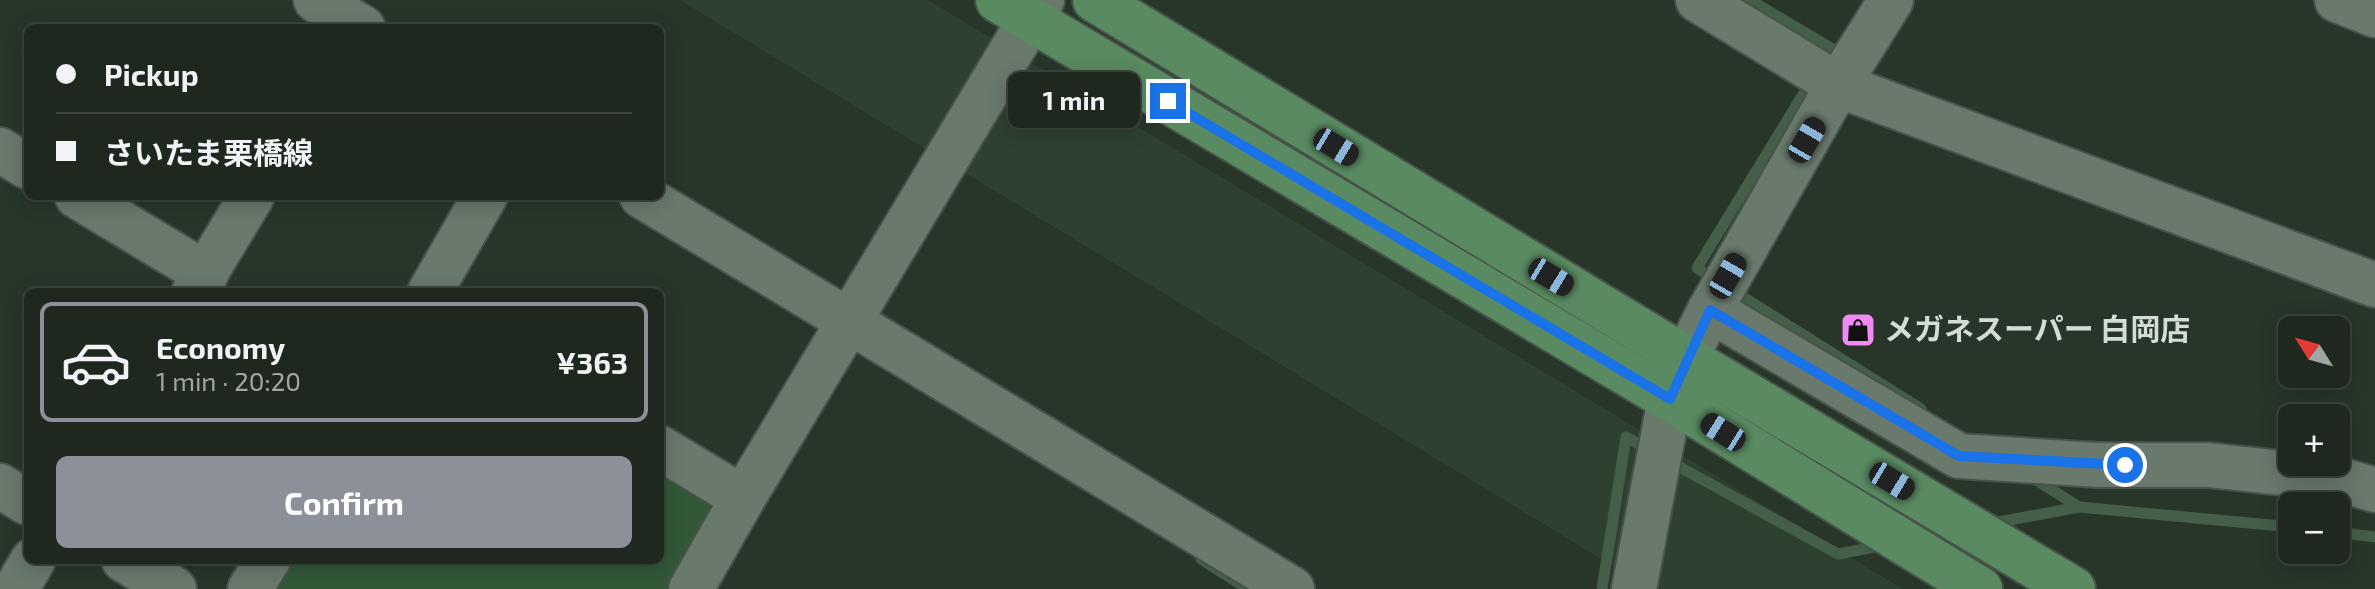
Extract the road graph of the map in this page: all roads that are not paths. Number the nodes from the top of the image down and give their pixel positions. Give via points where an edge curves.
1 (316, 0) edge
2 (1095, 0) edge
3 (1698, 0) edge
4 (1891, 0) edge
5 (2337, 0) edge
6 (1023, 7) edge
7 (2375, 15) edge
8 (360, 20) edge
9 (1838, 85) junction
10 (0, 150) edge
11 (24, 165) edge
12 (83, 200) edge
13 (250, 200) edge
14 (483, 200) edge
15 (649, 200) edge
16 (200, 283) edge
17 (2375, 285) edge
18 (432, 288) edge
19 (1710, 310) junction
20 (848, 321) junction
21 (1686, 358) junction
22 (1670, 399) junction
23 (664, 450) edge
24 (0, 486) edge
25 (2375, 490) edge
26 (743, 498) junction
27 (24, 501) edge
28 (31, 564) edge
29 (131, 564) edge
30 (266, 564) edge
31 (706, 583) edge
32 (16, 589) edge
33 (174, 589) edge
34 (250, 589) edge
35 (1292, 589) edge
36 (1634, 589) edge
37 (1980, 589) edge
38 (2073, 589) edge

1 - 8 street
2 - 21 main road
3 - 9 street
4 - 9 street
5 - 7 street
6 - 20 street
6 - 22 main road
9 - 17 street
9 - 19 street
10 - 11 street
12 - 16 street
13 - 16 street
14 - 18 street
15 - 20 street
19 - 21 street
19 - 25 street via 1959,456 2097,465 2208,465 2338,479
20 - 26 street
20 - 35 street
21 - 22 street
21 - 38 main road
22 - 36 street
22 - 37 main road
23 - 26 street
24 - 27 street
26 - 31 street
28 - 32 street
29 - 33 street
30 - 34 street

